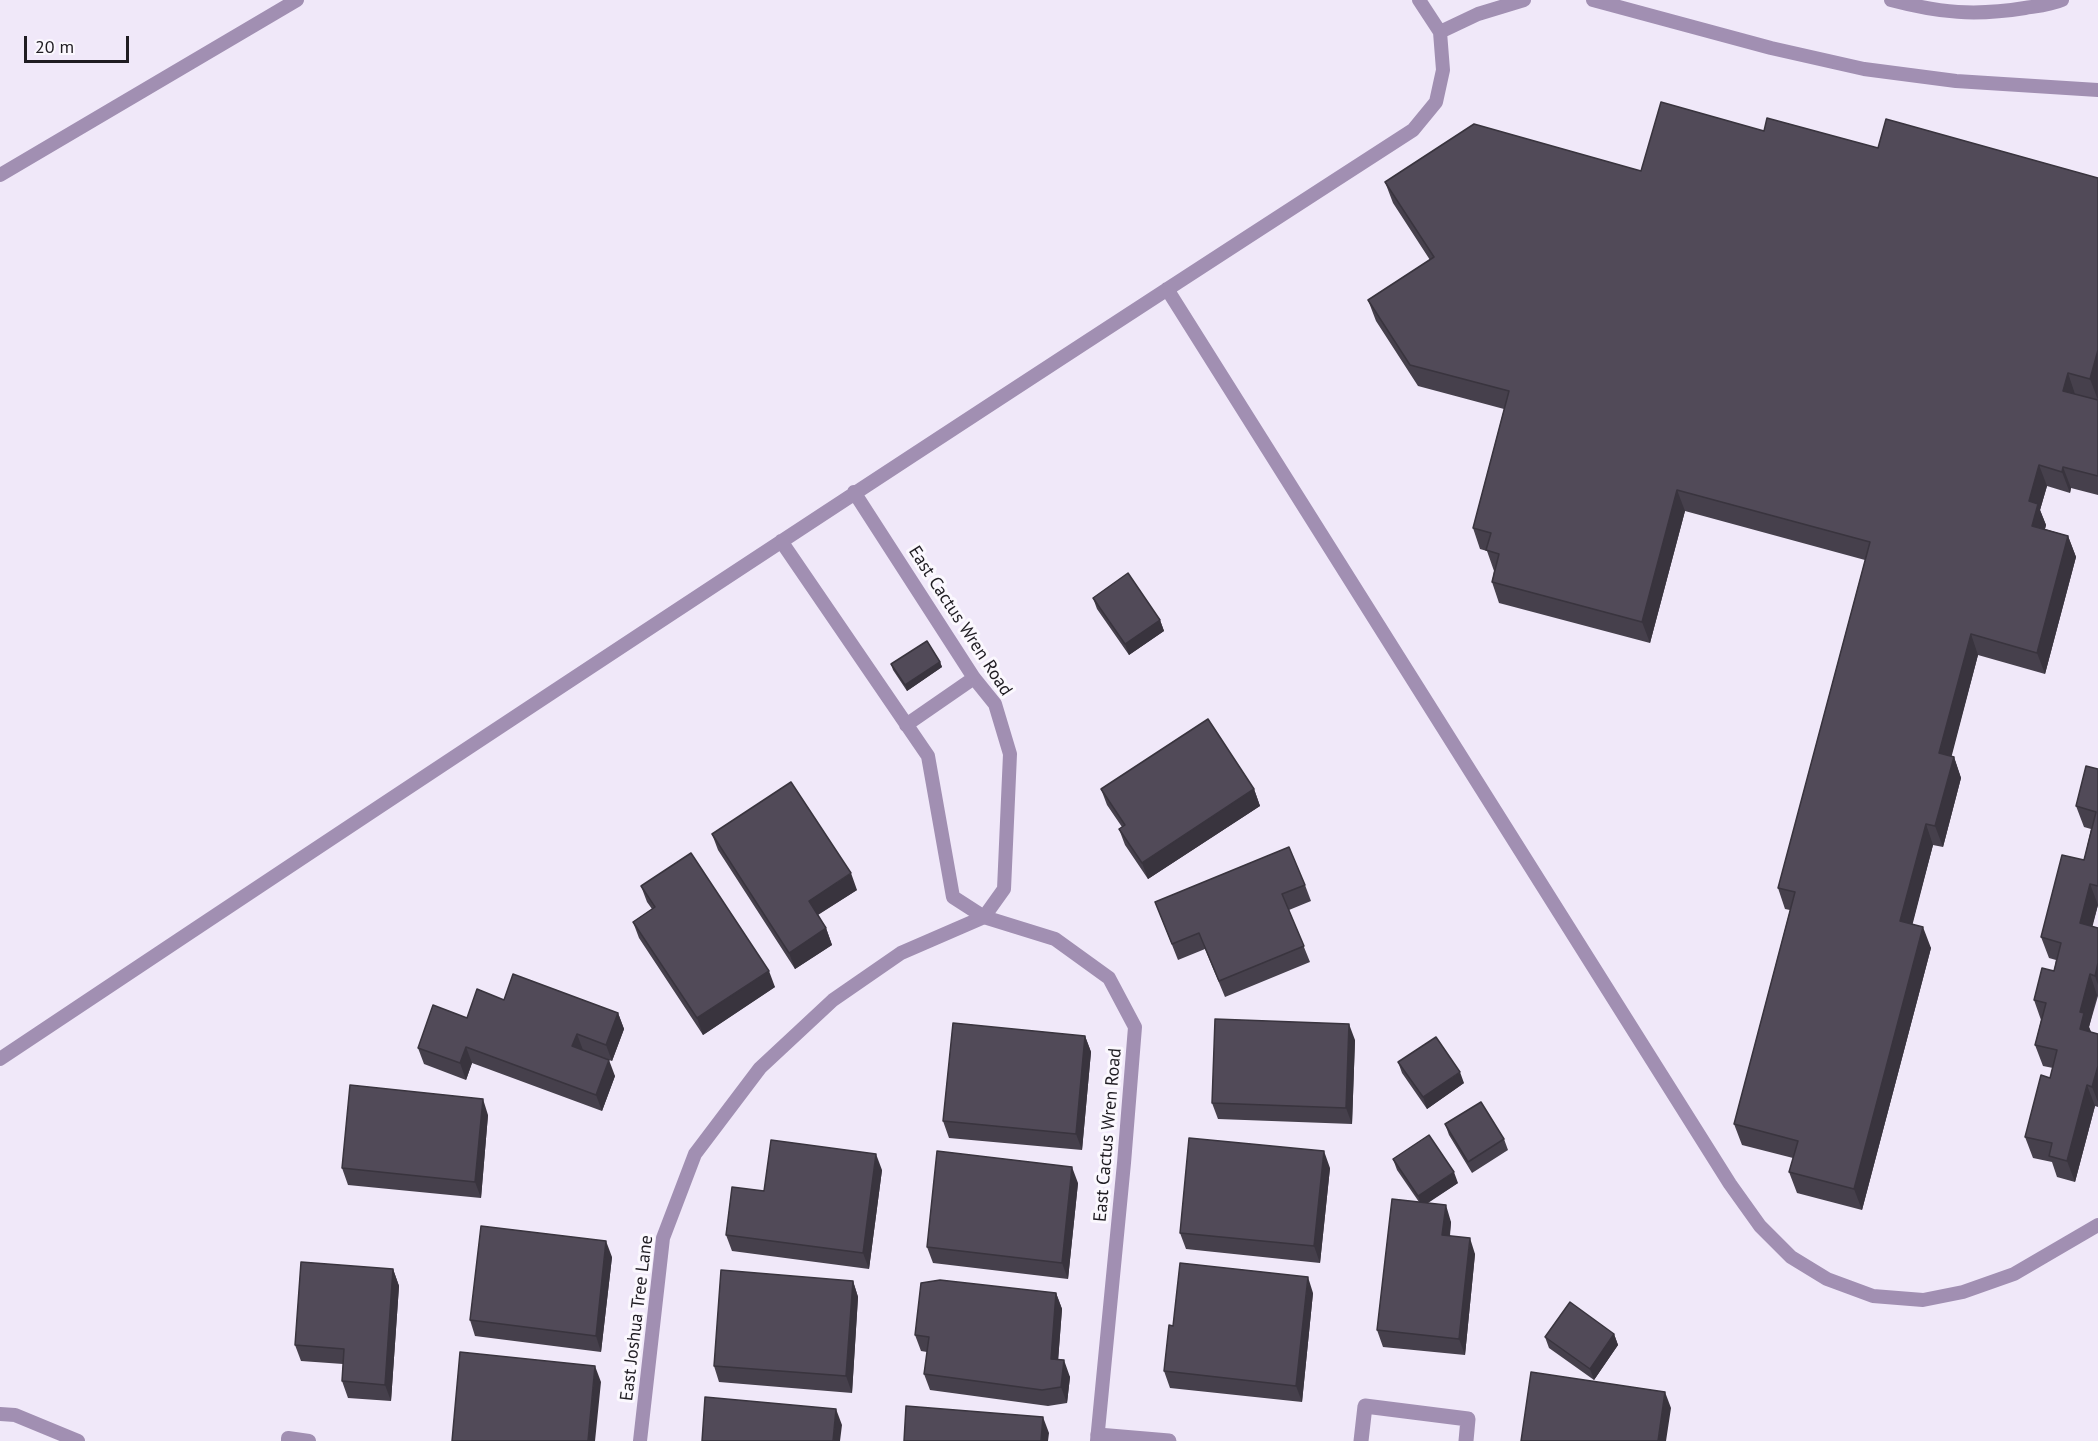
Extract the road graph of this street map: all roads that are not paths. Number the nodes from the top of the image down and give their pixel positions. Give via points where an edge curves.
1 (297, 0) edge
2 (1419, 0) edge
3 (1524, 0) edge
4 (1593, 0) edge
5 (1891, 0) edge
6 (2062, 0) edge
7 (1440, 32) junction
8 (2098, 90) edge
9 (0, 174) edge
10 (1167, 289) junction
11 (854, 492) junction
12 (781, 541) junction
13 (974, 678) junction
14 (906, 725) junction
15 (984, 917) junction
16 (0, 1059) edge
17 (2098, 1225) edge
18 (0, 1414) edge
19 (1097, 1438) edge
20 (78, 1441) edge
21 (288, 1441) edge
22 (309, 1441) edge
23 (640, 1441) edge
24 (1169, 1441) edge
25 (1361, 1441) edge
26 (1466, 1441) edge

1 - 9 lane
2 - 7 lane
3 - 7 lane via 1478,14
4 - 8 lane via 1864,69 1956,81
5 - 6 lane via 1971,14
7 - 10 lane via 1443,70 1436,102 1413,130
10 - 11 lane
10 - 17 lane via 1760,1226 1791,1257 1827,1279 1873,1296 1923,1300 1963,1292 2014,1274
11 - 12 lane
11 - 13 lane, East Cactus Wren Road
12 - 14 lane, East Cactus Wren Road
12 - 16 lane
13 - 14 lane
13 - 15 lane, East Cactus Wren Road via 995,704 1010,754 1004,889
14 - 15 lane, East Cactus Wren Road via 928,756 953,897
15 - 19 lane, East Cactus Wren Road via 1055,939 1109,978 1135,1027
15 - 23 lane, East Joshua Tree Lane via 900,953 833,1000 760,1068 695,1154 663,1238
18 - 20 lane via 15,1415
19 - 24 street
21 - 22 lane via 288,1437
25 - 26 street via 1365,1406 1468,1419

